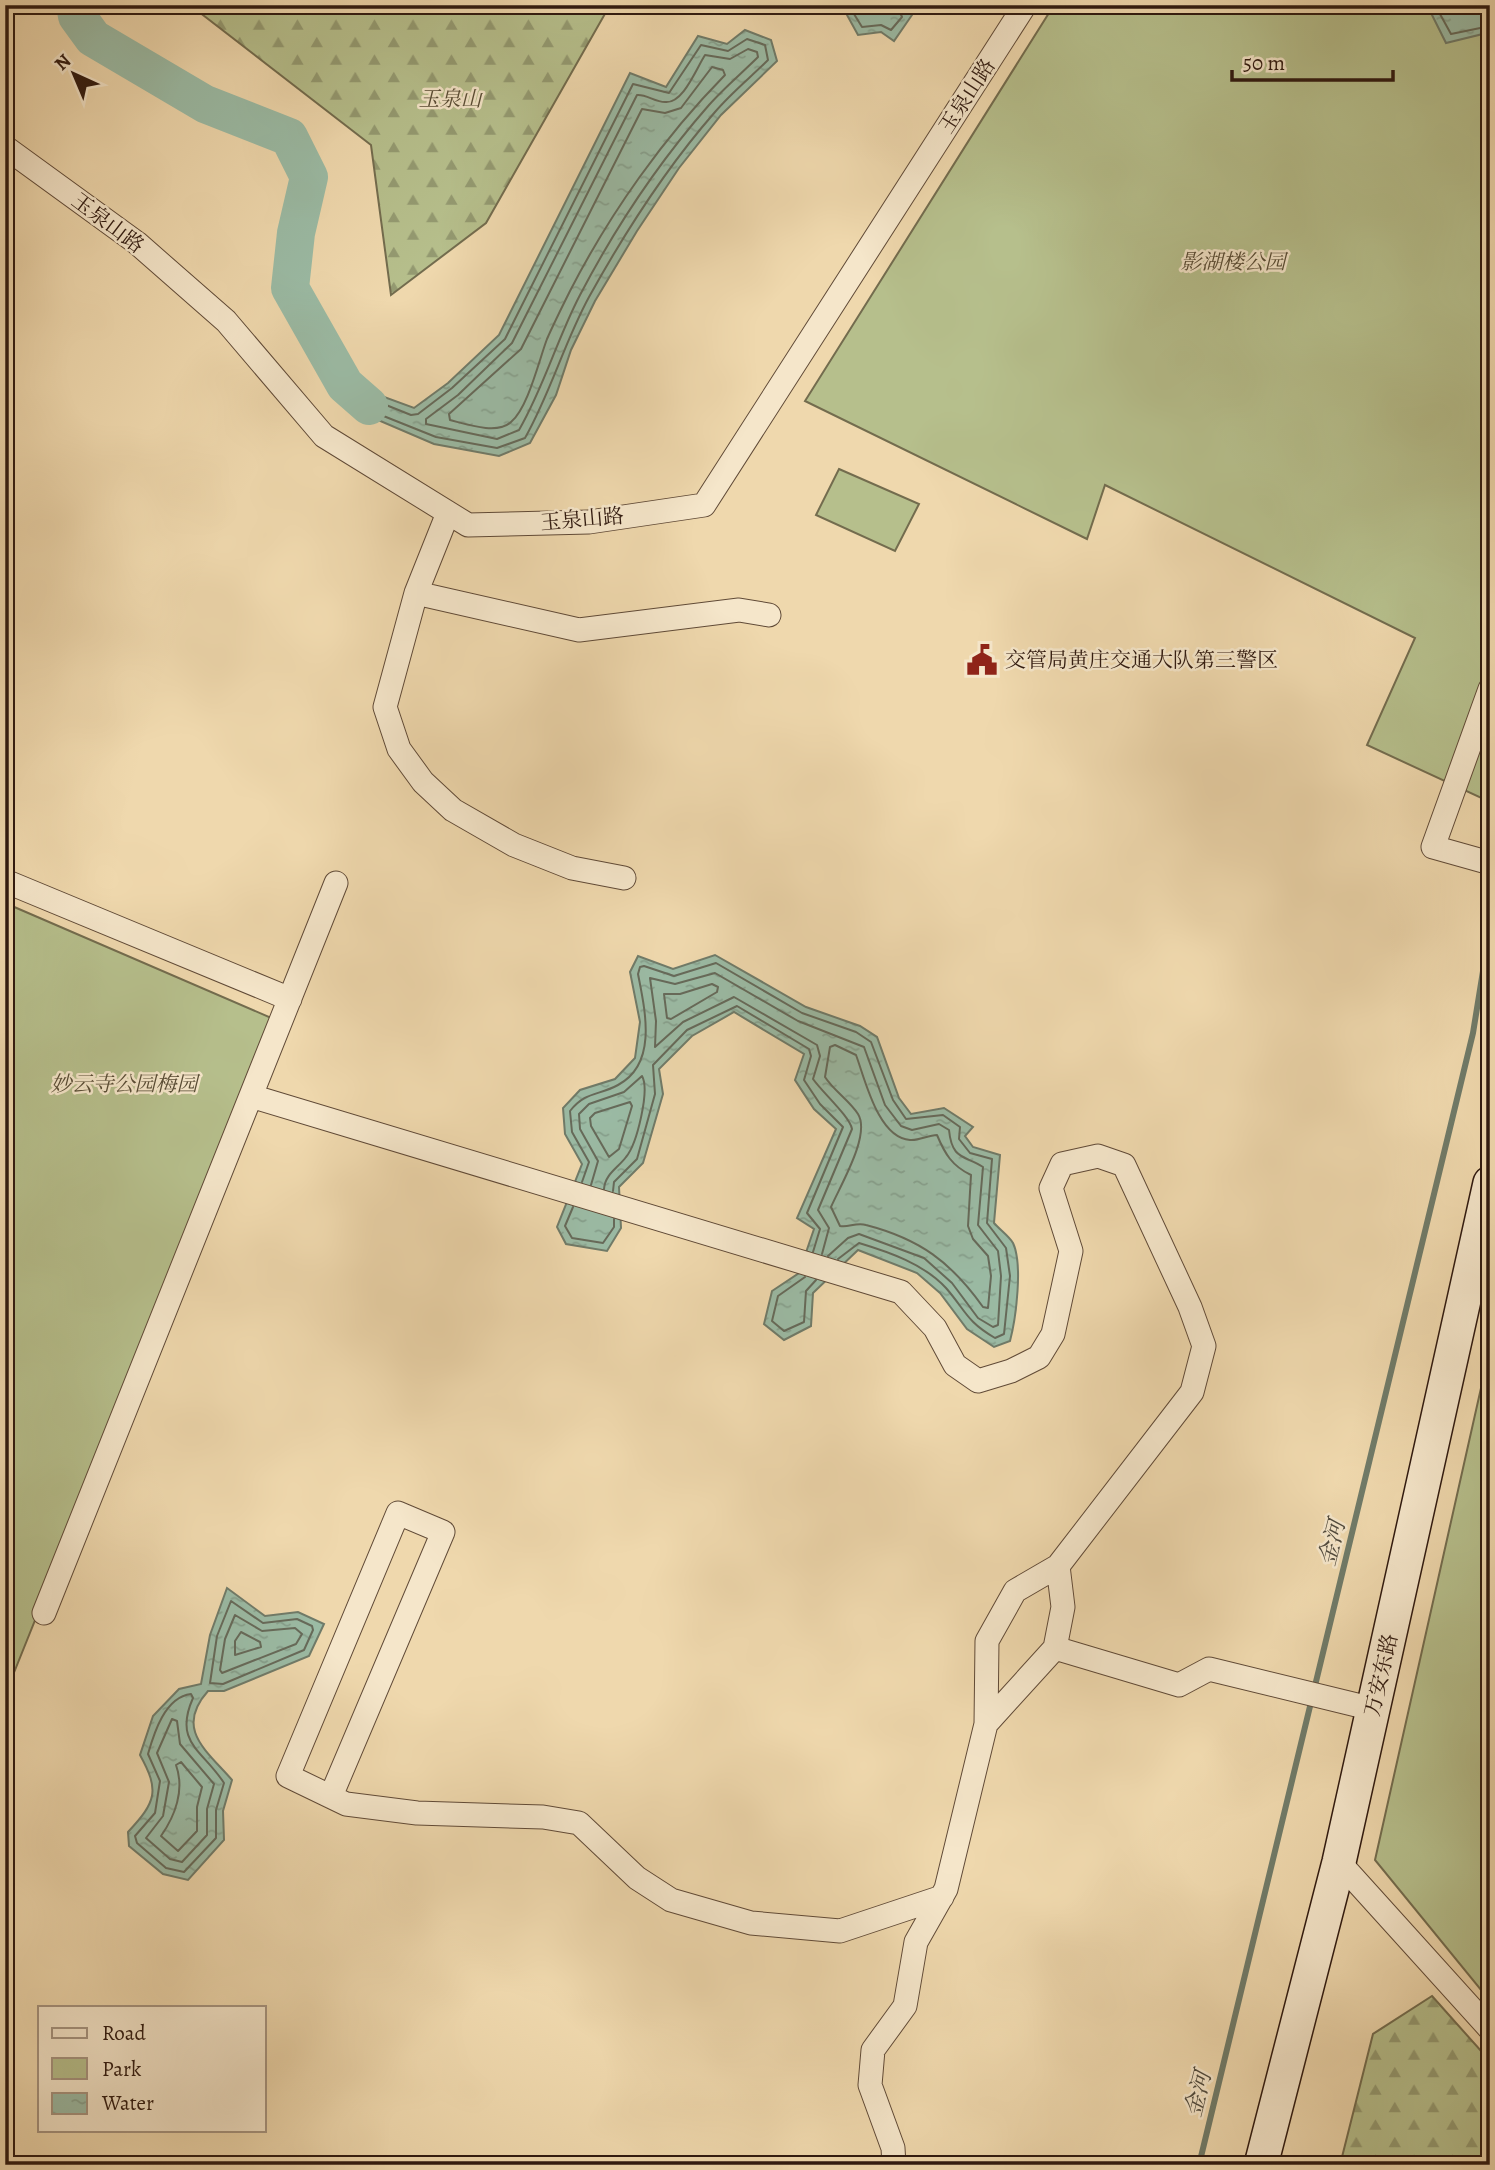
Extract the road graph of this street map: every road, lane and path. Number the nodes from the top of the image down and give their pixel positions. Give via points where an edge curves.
1 (1025, 5) edge
2 (5, 147) edge
3 (449, 513) junction
4 (416, 593) junction
5 (769, 615) dead end
6 (1490, 689) edge
7 (1481, 860) edge
8 (624, 878) dead end
9 (5, 881) edge
10 (336, 883) dead end
11 (290, 999) junction
12 (251, 1096) junction
13 (1490, 1183) edge
14 (1058, 1566) junction
15 (44, 1613) dead end
16 (1055, 1648) junction
17 (1373, 1709) junction
18 (986, 1724) junction
19 (331, 1796) junction
20 (1339, 1862) junction
21 (942, 1897) junction
22 (1490, 2029) edge
23 (894, 2165) edge
24 (1261, 2165) edge

1 - 3 street, 玉泉山路 via 704,505 575,522 468,525
2 - 3 street, 玉泉山路 via 137,243 226,321 324,436
3 - 4 street
4 - 5 street via 579,630 739,610
4 - 8 street via 385,707 399,749 453,810 514,845 572,868
6 - 7 street via 1433,847
9 - 11 street
10 - 11 street
11 - 12 street
12 - 14 street via 901,1292 935,1328 955,1365 978,1381 1039,1357 1053,1334 1070,1251 1051,1188 1062,1164 1098,1156 1124,1165 1204,1346 1192,1392
12 - 15 street
13 - 17 street, 万安东路
14 - 16 street via 1063,1607
14 - 18 street via 1015,1591 987,1641
16 - 17 street via 1179,1685 1209,1669
16 - 18 street
17 - 20 street, 万安东路
18 - 21 street
19 - 19 street via 288,1776 398,1513 443,1532
19 - 21 street via 346,1804 417,1813 543,1817 579,1823 637,1878 671,1900 751,1923 840,1931
20 - 22 street
20 - 24 street, 万安东路
21 - 23 street via 916,1942 905,2006 873,2050 870,2085 893,2148

